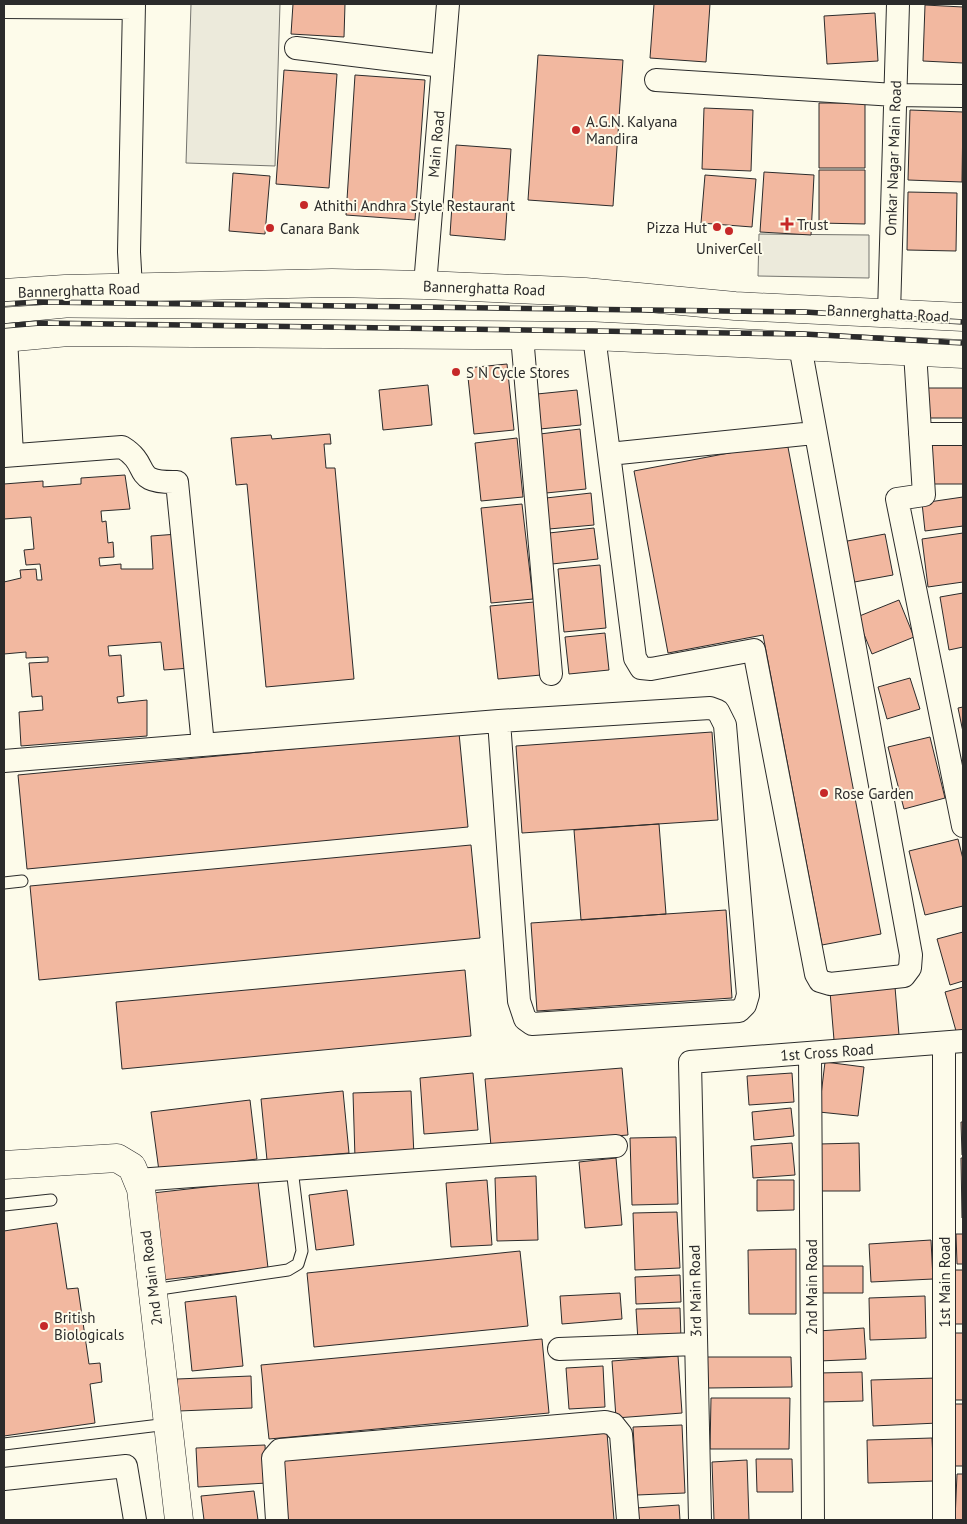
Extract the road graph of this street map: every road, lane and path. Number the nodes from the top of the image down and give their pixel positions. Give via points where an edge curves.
1 (448, 4) edge
2 (898, 4) edge
3 (4, 6) edge
4 (134, 6) edge
5 (296, 48) dead end
6 (443, 66) junction
7 (656, 80) dead end
8 (895, 95) junction
9 (963, 96) edge
10 (425, 285) junction
11 (131, 288) junction
12 (4, 292) edge
13 (889, 313) junction
14 (963, 317) edge
15 (522, 336) junction
16 (594, 336) junction
17 (5, 338) edge
18 (800, 346) junction
19 (915, 352) junction
20 (963, 354) edge
21 (814, 433) junction
22 (920, 434) junction
23 (963, 434) edge
24 (609, 454) junction
25 (8, 455) edge
26 (551, 674) dead end
27 (499, 721) junction
28 (204, 745) junction
29 (4, 761) edge
30 (963, 826) edge
31 (22, 881) dead end
32 (4, 883) edge
33 (954, 1042) edge
34 (810, 1053) junction
35 (690, 1062) joint
36 (616, 1146) dead end
37 (4, 1165) edge
38 (292, 1169) junction
39 (137, 1180) junction
40 (51, 1200) dead end
41 (4, 1205) edge
42 (152, 1290) junction
43 (696, 1344) junction
44 (559, 1349) dead end
45 (168, 1424) junction
46 (4, 1444) edge
47 (4, 1479) edge
48 (136, 1520) edge
49 (179, 1520) edge
50 (277, 1520) edge
51 (628, 1520) edge
52 (700, 1520) edge
53 (813, 1520) edge
54 (944, 1520) edge

1 - 6 street, Main Road
2 - 8 street, Omkar Nagar Main Road
3 - 4 street
4 - 11 street
5 - 6 street
6 - 10 street, Main Road
7 - 8 street
8 - 9 street
8 - 13 street, Omkar Nagar Main Road
10 - 11 main road, Bannerghatta Road via 332,283
10 - 13 main road, Bannerghatta Road via 585,292 735,306
11 - 12 main road, Bannerghatta Road
13 - 14 main road, Bannerghatta Road
15 - 16 main road
15 - 17 main road via 68,332
15 - 26 street
16 - 18 main road
16 - 24 street
17 - 25 street
18 - 19 main road
18 - 21 street
19 - 20 main road
19 - 22 street
21 - 24 street
21 - 24 street via 911,955 910,968 904,976 830,984 820,981 816,974 754,650 651,669 641,668 635,658
22 - 23 street
22 - 30 street via 924,495 897,499
25 - 28 street via 122,447 132,453 149,480 178,482
27 - 27 street via 519,1001 525,1019 532,1024 739,1011 748,995 725,725 718,711 710,708
27 - 28 street
28 - 29 street
31 - 32 lane
33 - 34 street, 1st Cross Road
33 - 54 street, 1st Main Road
34 - 35 street, 1st Cross Road
34 - 53 street, 2nd Main Road
35 - 43 street, 3rd Main Road
36 - 38 street
37 - 39 main road, 2nd Main Road via 117,1158 132,1167
38 - 39 street
38 - 42 lane via 302,1251 298,1264 288,1270
39 - 42 main road, 2nd Main Road via 141,1189
40 - 41 lane
42 - 45 main road, 2nd Main Road
43 - 44 street
43 - 52 street, 3rd Main Road
45 - 46 lane
45 - 49 main road, 2nd Main Road
47 - 48 street via 126,1466
50 - 51 street via 273,1458 280,1450 605,1422 614,1424 621,1434

